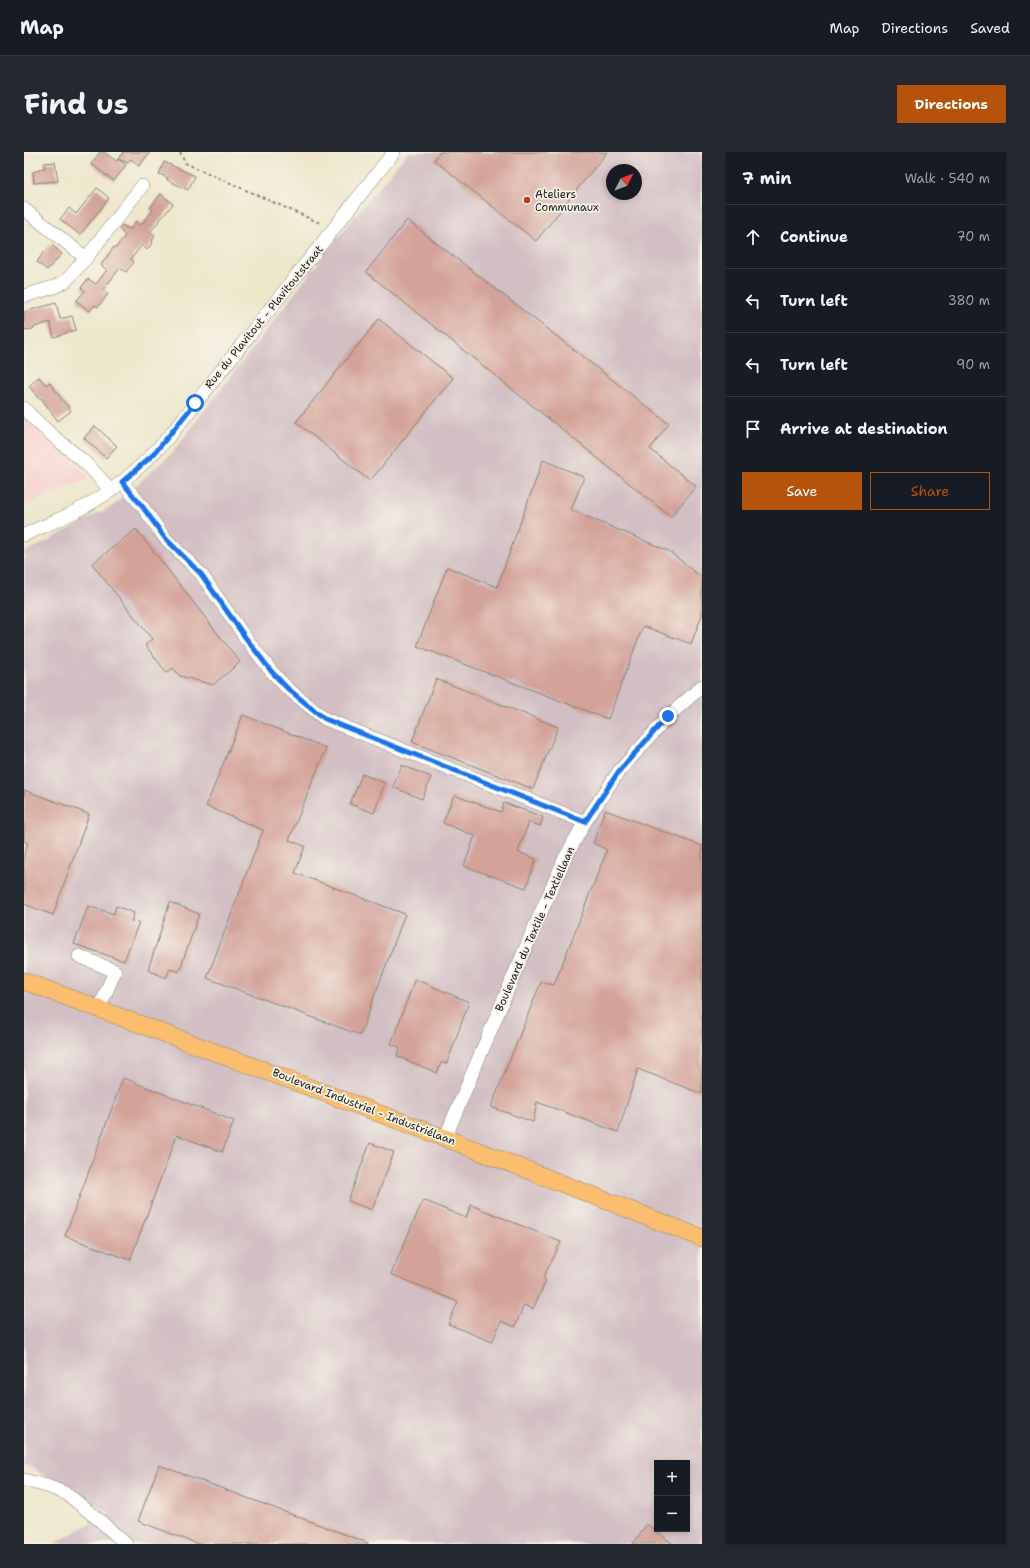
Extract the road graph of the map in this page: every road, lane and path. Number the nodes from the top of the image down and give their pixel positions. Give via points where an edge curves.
1 (180, 152) edge
2 (394, 152) edge
3 (142, 186) dead end
4 (24, 209) edge
5 (327, 224) junction
6 (318, 230) dead end
7 (86, 258) junction
8 (24, 296) edge
9 (24, 408) edge
10 (122, 482) junction
11 (110, 491) junction
12 (24, 535) edge
13 (702, 686) edge
14 (585, 822) junction
15 (79, 956) dead end
16 (24, 980) edge
17 (99, 1009) junction
18 (445, 1138) junction
19 (702, 1238) edge
20 (24, 1480) edge
21 (126, 1544) edge

1 - 5 path via 185,163
2 - 5 street, Rue du Plavitout - Plavitoutstraat
3 - 7 street
4 - 7 street
5 - 6 path
5 - 10 street, Rue du Plavitout - Plavitoutstraat via 172,433 154,454
7 - 8 street via 66,281
9 - 11 street
10 - 11 street, Rue du Plavitout - Plavitoutstraat
10 - 14 street via 165,538 201,574 271,671 287,688 325,719
11 - 12 street, Rue du Plavitout - Plavitoutstraat via 81,509
13 - 14 street, Boulevard du Textile - Textiellaan via 668,716 619,771
14 - 18 street, Boulevard du Textile - Textiellaan via 565,858
15 - 17 street via 115,971
16 - 17 main road, Boulevard Industriel - Industriélaan
17 - 18 main road, Boulevard Industriel - Industriélaan
18 - 19 main road, Boulevard Industriel - Industriélaan
20 - 21 street via 67,1494

